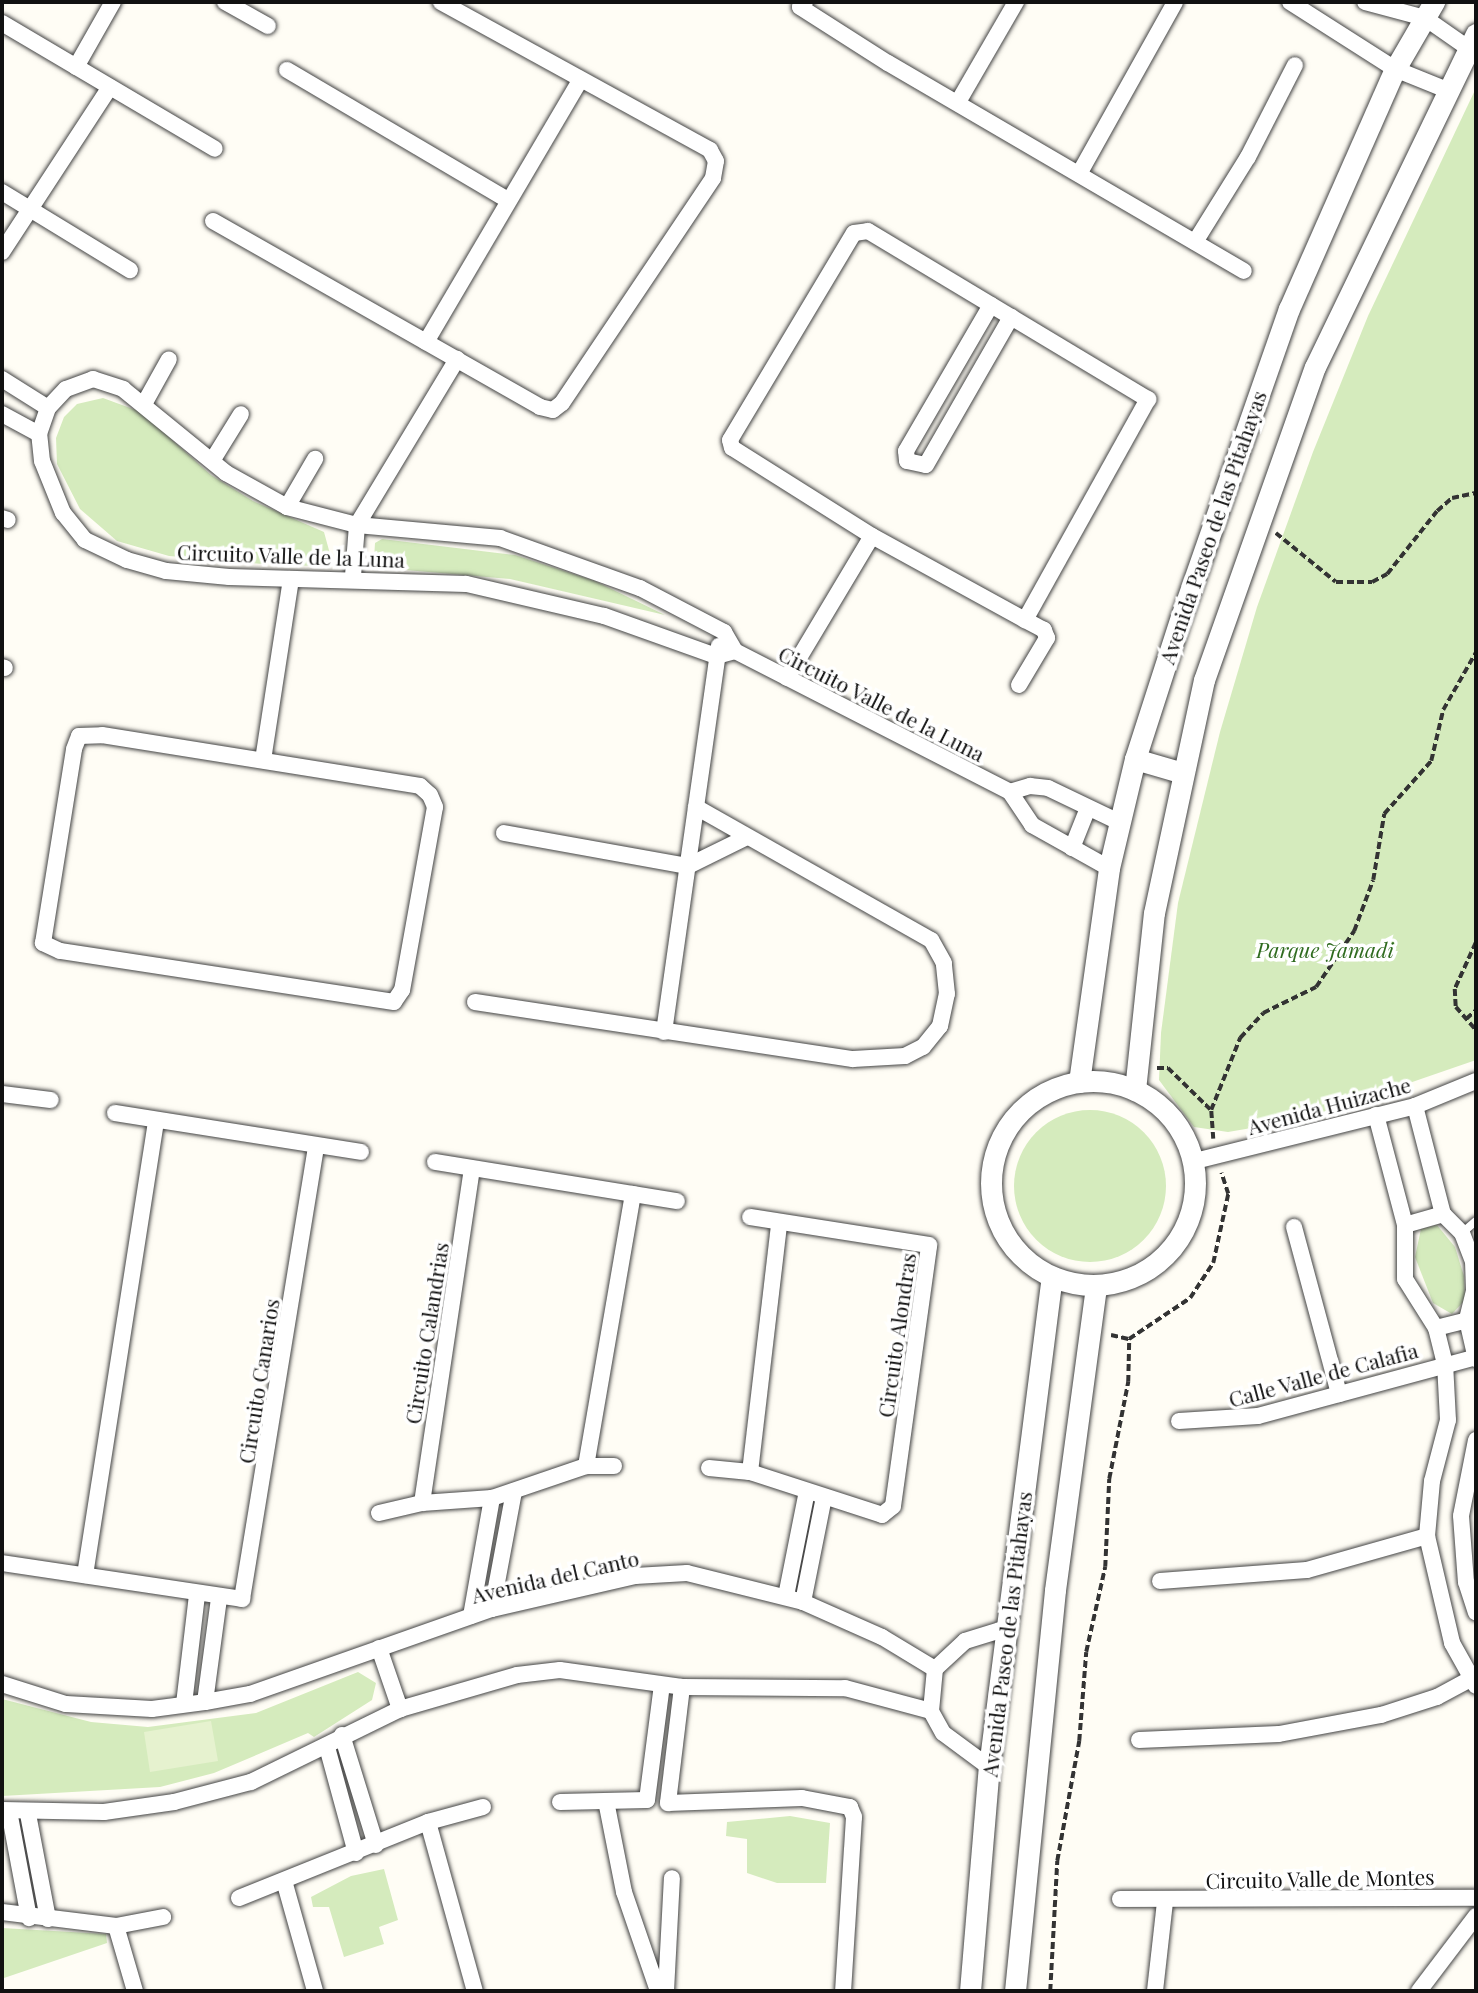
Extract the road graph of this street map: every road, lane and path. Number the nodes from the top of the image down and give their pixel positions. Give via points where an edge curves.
1 (113, 2) edge
2 (225, 2) edge
3 (441, 2) edge
4 (805, 2) edge
5 (1016, 2) edge
6 (1175, 2) edge
7 (1290, 2) edge
8 (1365, 2) edge
9 (1430, 10) edge
10 (2, 23) edge
11 (268, 26) dead end
12 (1472, 41) edge
13 (1295, 65) dead end
14 (76, 67) junction
15 (1395, 69) junction
16 (288, 71) dead end
17 (580, 81) junction
18 (110, 87) junction
19 (1447, 90) junction
20 (958, 102) junction
21 (215, 149) dead end
22 (1079, 174) junction
23 (2, 192) edge
24 (508, 200) junction
25 (28, 208) junction
26 (213, 221) dead end
27 (1195, 242) junction
28 (2, 252) edge
29 (130, 270) dead end
30 (1244, 271) dead end
31 (991, 305) junction
32 (1011, 317) junction
33 (426, 342) junction
34 (169, 359) dead end
35 (457, 359) junction
36 (2, 379) edge
37 (144, 404) junction
38 (48, 408) junction
39 (2, 414) edge
40 (241, 414) dead end
41 (39, 434) junction
42 (315, 459) dead end
43 (212, 461) junction
44 (1476, 493) edge
45 (287, 507) junction
46 (1260, 523) junction
47 (357, 525) junction
48 (872, 536) junction
49 (353, 576) junction
50 (291, 579) junction
51 (1025, 620) junction
52 (724, 632) junction
53 (735, 651) junction
54 (1476, 652) edge
55 (716, 656) junction
56 (787, 678) junction
57 (1019, 685) dead end
58 (1135, 759) junction
59 (263, 760) junction
60 (1183, 773) junction
61 (1010, 792) junction
62 (696, 807) junction
63 (1088, 808) junction
64 (1121, 823) junction
65 (504, 833) dead end
66 (747, 837) junction
67 (1072, 848) junction
68 (688, 866) junction
69 (1109, 868) junction
70 (1476, 943) edge
71 (475, 1002) dead end
72 (1476, 1010) edge
73 (1466, 1019) junction
74 (1476, 1030) edge
75 (664, 1032) junction
76 (1135, 1068) junction
77 (1476, 1081) edge
78 (1079, 1082) junction
79 (1135, 1090) junction
80 (2, 1094) edge
81 (51, 1100) dead end
82 (1415, 1106) junction
83 (1210, 1110) junction
84 (115, 1113) dead end
85 (1376, 1115) junction
86 (156, 1121) junction
87 (316, 1146) junction
88 (361, 1152) dead end
89 (1215, 1156) junction
90 (435, 1162) dead end
91 (1191, 1162) junction
92 (472, 1169) junction
93 (633, 1194) junction
94 (677, 1201) dead end
95 (1443, 1214) junction
96 (750, 1217) dead end
97 (1476, 1221) edge
98 (779, 1224) junction
99 (1405, 1225) junction
100 (1294, 1227) dead end
101 (1462, 1233) junction
102 (1052, 1278) junction
103 (1096, 1286) junction
104 (1467, 1320) junction
105 (1436, 1328) junction
106 (1476, 1358) edge
107 (1445, 1363) junction
108 (1339, 1394) junction
109 (1179, 1421) dead end
110 (1476, 1440) edge
111 (586, 1466) junction
112 (614, 1466) dead end
113 (709, 1468) dead end
114 (750, 1472) junction
115 (514, 1491) junction
116 (807, 1491) junction
117 (824, 1497) junction
118 (492, 1498) junction
119 (422, 1503) junction
120 (379, 1513) dead end
121 (1427, 1536) junction
122 (2, 1563) edge
123 (85, 1576) junction
124 (1160, 1581) dead end
125 (197, 1595) junction
126 (786, 1596) junction
127 (219, 1598) junction
128 (803, 1602) junction
129 (492, 1609) junction
130 (1476, 1612) edge
131 (471, 1616) junction
132 (1007, 1628) junction
133 (379, 1648) junction
134 (936, 1669) junction
135 (1475, 1681) edge
136 (2, 1684) edge
137 (662, 1685) junction
138 (682, 1686) junction
139 (205, 1702) junction
140 (184, 1704) junction
141 (400, 1709) junction
142 (931, 1710) junction
143 (342, 1735) junction
144 (1139, 1740) dead end
145 (327, 1746) junction
146 (989, 1767) junction
147 (606, 1801) junction
148 (560, 1802) dead end
149 (483, 1807) dead end
150 (5, 1811) edge
151 (28, 1814) junction
152 (428, 1822) junction
153 (376, 1845) junction
154 (356, 1853) junction
155 (672, 1878) dead end
156 (285, 1884) junction
157 (239, 1898) dead end
158 (1476, 1898) edge
159 (1120, 1899) dead end
160 (1165, 1902) junction
161 (2, 1913) edge
162 (1476, 1916) edge
163 (29, 1917) junction
164 (163, 1917) dead end
165 (48, 1919) junction
166 (117, 1926) junction
167 (135, 1991) edge
168 (314, 1991) edge
169 (475, 1991) edge
170 (658, 1991) edge
171 (666, 1991) edge
172 (843, 1991) edge
173 (970, 1991) edge
174 (1015, 1991) edge
175 (1050, 1991) edge
176 (1155, 1991) edge
177 (1419, 1991) edge

1 - 14 street
2 - 11 street
3 - 17 street
4 - 20 street via 800,7
5 - 20 street
6 - 22 street
7 - 15 street
8 - 9 street
9 - 12 street
9 - 15 street, Avenida Paseo de las Pitahayas
10 - 14 street
12 - 19 street, Avenida Paseo de las Pitahayas
13 - 27 street via 1248,157
14 - 18 street
15 - 19 street
15 - 58 street, Avenida Paseo de las Pitahayas via 1254,398
16 - 24 street
17 - 24 street
17 - 35 street via 710,150 716,161 713,178 552,410
18 - 21 street
18 - 25 street
19 - 46 street, Avenida Paseo de las Pitahayas via 1315,367
20 - 22 street
22 - 27 street
23 - 25 street
24 - 33 street
25 - 28 street
25 - 29 street
26 - 33 street
27 - 30 street
31 - 32 street
31 - 32 street via 906,451 907,461 926,465
31 - 48 street via 869,231 854,233 730,440 737,453
32 - 51 street via 1148,399
33 - 35 street
34 - 37 street
35 - 47 street
36 - 38 street
37 - 38 street, Circuito Valle de la Luna via 123,389 93,379 66,389
37 - 43 street, Circuito Valle de la Luna
38 - 41 street
39 - 41 street
40 - 43 street
41 - 50 street, Circuito Valle de la Luna via 49,484 85,540 166,571
42 - 45 street
43 - 45 street, Circuito Valle de la Luna
44 - 46 path via 1452,498 1387,574 1363,583 1336,582 1321,574 1291,543
45 - 47 street, Circuito Valle de la Luna
46 - 60 street, Avenida Paseo de las Pitahayas via 1204,680
47 - 49 street
47 - 52 street, Circuito Valle de la Luna via 500,538 640,589
48 - 51 street
48 - 56 street
49 - 50 street, Circuito Valle de la Luna
49 - 55 street, Circuito Valle de la Luna via 466,584 604,616
50 - 59 street
51 - 57 street via 1044,630 1047,638
52 - 53 street
52 - 55 street
53 - 55 street
53 - 56 street, Circuito Valle de la Luna
54 - 83 path via 1443,710 1431,761 1384,814 1366,905 1337,963 1302,999 1284,1002 1251,1023 1228,1059
55 - 62 street
56 - 61 street, Circuito Valle de la Luna
58 - 60 street
58 - 64 street, Avenida Paseo de las Pitahayas
59 - 59 street via 102,734 79,736 43,943 60,951 383,1005 394,1002 402,990 435,807 430,795 420,786
60 - 76 street, Avenida Paseo de las Pitahayas via 1154,914
61 - 63 street via 1038,786
61 - 67 street via 1022,817
62 - 66 street
62 - 68 street
63 - 64 street
63 - 67 street
64 - 69 street, Avenida Paseo de las Pitahayas
65 - 68 street
66 - 68 street
66 - 75 street via 931,940 944,962 947,994 940,1026 923,1046 905,1056 853,1059
67 - 69 street
68 - 75 street
69 - 78 street, Avenida Paseo de las Pitahayas
70 - 73 path via 1455,989 1456,1007
71 - 75 street
72 - 73 path
73 - 74 path
76 - 79 street, Avenida Paseo de las Pitahayas
76 - 83 path via 1168,1068
77 - 82 street, Avenida Huizache
78 - 79 street
78 - 102 street via 1047,1091 1020,1111 1001,1138 992,1170 992,1203 1004,1234 1025,1260
79 - 91 street via 1177,1125
80 - 81 street
82 - 85 street, Avenida Huizache
82 - 95 street
83 - 89 path
84 - 86 street
85 - 89 street, Avenida Huizache
85 - 99 street
86 - 87 street
86 - 123 street
87 - 88 street
87 - 127 street, Circuito Canarios via 245,1592 236,1601
89 - 91 street, Avenida Huizache
89 - 175 path via 1228,1194 1213,1263 1189,1298 1129,1339 1128,1382 1109,1479 1105,1567 1086,1652 1079,1741 1057,1861
90 - 92 street
91 - 103 street via 1193,1206 1181,1235 1162,1259 1136,1277
92 - 93 street
92 - 119 street, Circuito Calandrias
93 - 94 street
93 - 111 street
95 - 99 street
95 - 101 street
96 - 98 street, Circuito Alondras
97 - 101 lane
98 - 114 street
98 - 117 street, Circuito Alondras via 929,1245 893,1506 881,1515
99 - 105 street via 1405,1279
100 - 108 street
101 - 104 street via 1473,1261 1474,1291
102 - 103 street
102 - 132 street, Avenida Paseo de las Pitahayas
103 - 174 street, Avenida Paseo de las Pitahayas via 1055,1590
104 - 105 street
104 - 106 street
105 - 107 street
106 - 107 street, Calle Valle de Calafia
107 - 108 street, Calle Valle de Calafia
107 - 121 street via 1448,1420 1432,1481
108 - 109 street, Calle Valle de Calafia via 1258,1416
110 - 130 street via 1461,1516 1466,1582
111 - 112 street
111 - 115 street
113 - 114 street, Circuito Alondras
114 - 116 street, Circuito Alondras
115 - 118 street
115 - 129 street
116 - 117 street, Circuito Alondras
116 - 126 street
117 - 128 street
118 - 119 street
118 - 131 street
119 - 120 street
121 - 124 street via 1307,1570
121 - 135 street via 1452,1643
122 - 123 street, Circuito Canarios
123 - 125 street, Circuito Canarios
125 - 127 street, Circuito Canarios
125 - 140 street
126 - 128 street, Avenida del Canto
126 - 129 street, Avenida del Canto via 687,1573 635,1576
127 - 139 street
128 - 134 street, Avenida del Canto via 883,1637
129 - 131 street, Avenida del Canto
131 - 133 street, Avenida del Canto
132 - 134 street via 965,1641
132 - 146 street, Avenida Paseo de las Pitahayas
133 - 139 street, Avenida del Canto via 250,1694
133 - 141 street
134 - 142 street
135 - 144 street via 1381,1715 1279,1734
136 - 140 street, Avenida del Canto via 66,1704 152,1709
137 - 138 street
137 - 141 street via 560,1670 517,1675
137 - 147 street via 648,1800
138 - 142 street via 845,1688
138 - 172 street via 668,1802 802,1798 850,1807 855,1816
139 - 140 street, Avenida del Canto
141 - 143 street
142 - 146 street via 957,1747
143 - 145 street
143 - 153 street
145 - 151 street via 251,1782 174,1802
145 - 154 street
146 - 173 street, Avenida Paseo de las Pitahayas
147 - 148 street
147 - 170 street via 624,1892
149 - 152 street
150 - 151 street
150 - 163 street
151 - 165 street
152 - 153 street
152 - 169 street
153 - 154 street
154 - 156 street
155 - 171 street
156 - 157 street
156 - 168 street
158 - 160 street, Circuito Valle de Montes via 1323,1895
159 - 160 street, Circuito Valle de Montes
160 - 176 street
161 - 163 street
162 - 177 street
163 - 165 street
164 - 166 street
165 - 166 street
166 - 167 street

